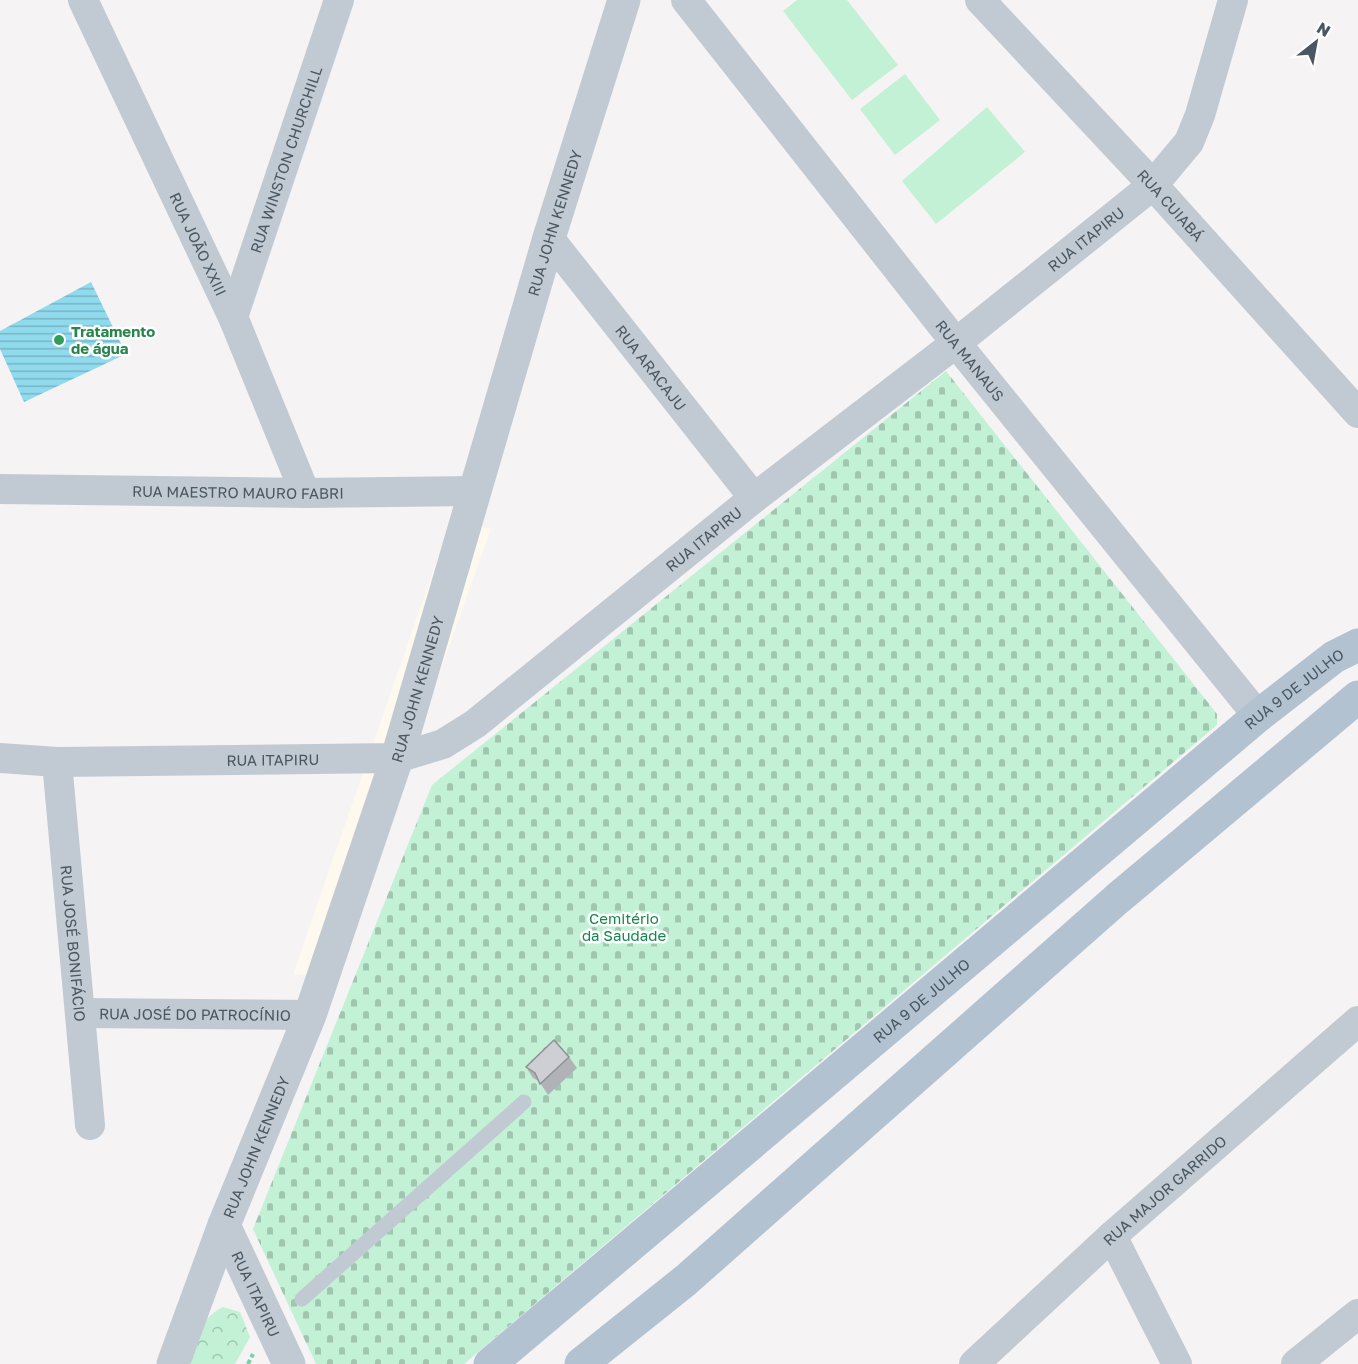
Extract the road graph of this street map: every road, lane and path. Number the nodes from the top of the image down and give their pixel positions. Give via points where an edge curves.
1 (83, 0) edge
2 (339, 0) edge
3 (624, 0) edge
4 (686, 0) edge
5 (980, 0) edge
6 (1233, 0) edge
7 (1153, 184) junction
8 (549, 238) junction
9 (233, 317) junction
10 (956, 343) junction
11 (1358, 413) edge
12 (0, 489) edge
13 (476, 491) junction
14 (305, 493) junction
15 (754, 498) junction
16 (1358, 645) edge
17 (1358, 697) edge
18 (1258, 716) junction
19 (0, 758) edge
20 (397, 758) junction
21 (57, 762) junction
22 (81, 1013) junction
23 (310, 1015) junction
24 (1358, 1021) edge
25 (524, 1102) dead end
26 (90, 1125) dead end
27 (224, 1226) junction
28 (1112, 1236) junction
29 (302, 1299) dead end
30 (195, 1305) junction
31 (262, 1307) junction
32 (1358, 1314) edge
33 (173, 1364) edge
34 (289, 1364) edge
35 (489, 1364) edge
36 (581, 1364) edge
37 (974, 1364) edge
38 (1177, 1364) edge
39 (1296, 1364) edge

1 - 9 street, RUA JOÃO XXIII
2 - 9 street, RUA WINSTON CHURCHILL
3 - 8 street, RUA JOHN KENNEDY
4 - 10 street, RUA MANAUS
5 - 7 street, RUA CUIABÁ
6 - 7 street, RUA ITAPIRU via 1196,124 1188,142
7 - 10 street, RUA ITAPIRU
7 - 11 street, RUA CUIABÁ
8 - 13 street, RUA JOHN KENNEDY
8 - 15 street, RUA ARACAJU
9 - 14 street, RUA JOÃO XXIII
10 - 15 street, RUA ITAPIRU
10 - 18 street, RUA MANAUS
12 - 14 street, RUA MAESTRO MAURO FABRI
13 - 14 street, RUA MAESTRO MAURO FABRI
13 - 20 street, RUA JOHN KENNEDY
15 - 20 street, RUA ITAPIRU via 475,724 443,744
16 - 18 main road, RUA 9 DE JULHO via 1334,657
17 - 36 main road via 1117,899 687,1280
18 - 35 main road, RUA 9 DE JULHO
19 - 21 street, RUA ITAPIRU
20 - 21 street, RUA ITAPIRU
20 - 23 street, RUA JOHN KENNEDY
21 - 22 street, RUA JOSÉ BONIFÁCIO
22 - 23 street, RUA JOSÉ DO PATROCÍNIO
22 - 26 street, RUA JOSÉ BONIFÁCIO
23 - 27 street, RUA JOHN KENNEDY
24 - 28 street, RUA MAJOR GARRIDO
25 - 29 lane
27 - 30 street, RUA JOHN KENNEDY
27 - 31 street, RUA ITAPIRU
28 - 37 street, RUA MAJOR GARRIDO
28 - 38 street
30 - 31 street via 217,1293 235,1292 249,1296
30 - 33 street, RUA JOHN KENNEDY
31 - 34 street, RUA ITAPIRU
32 - 39 street

